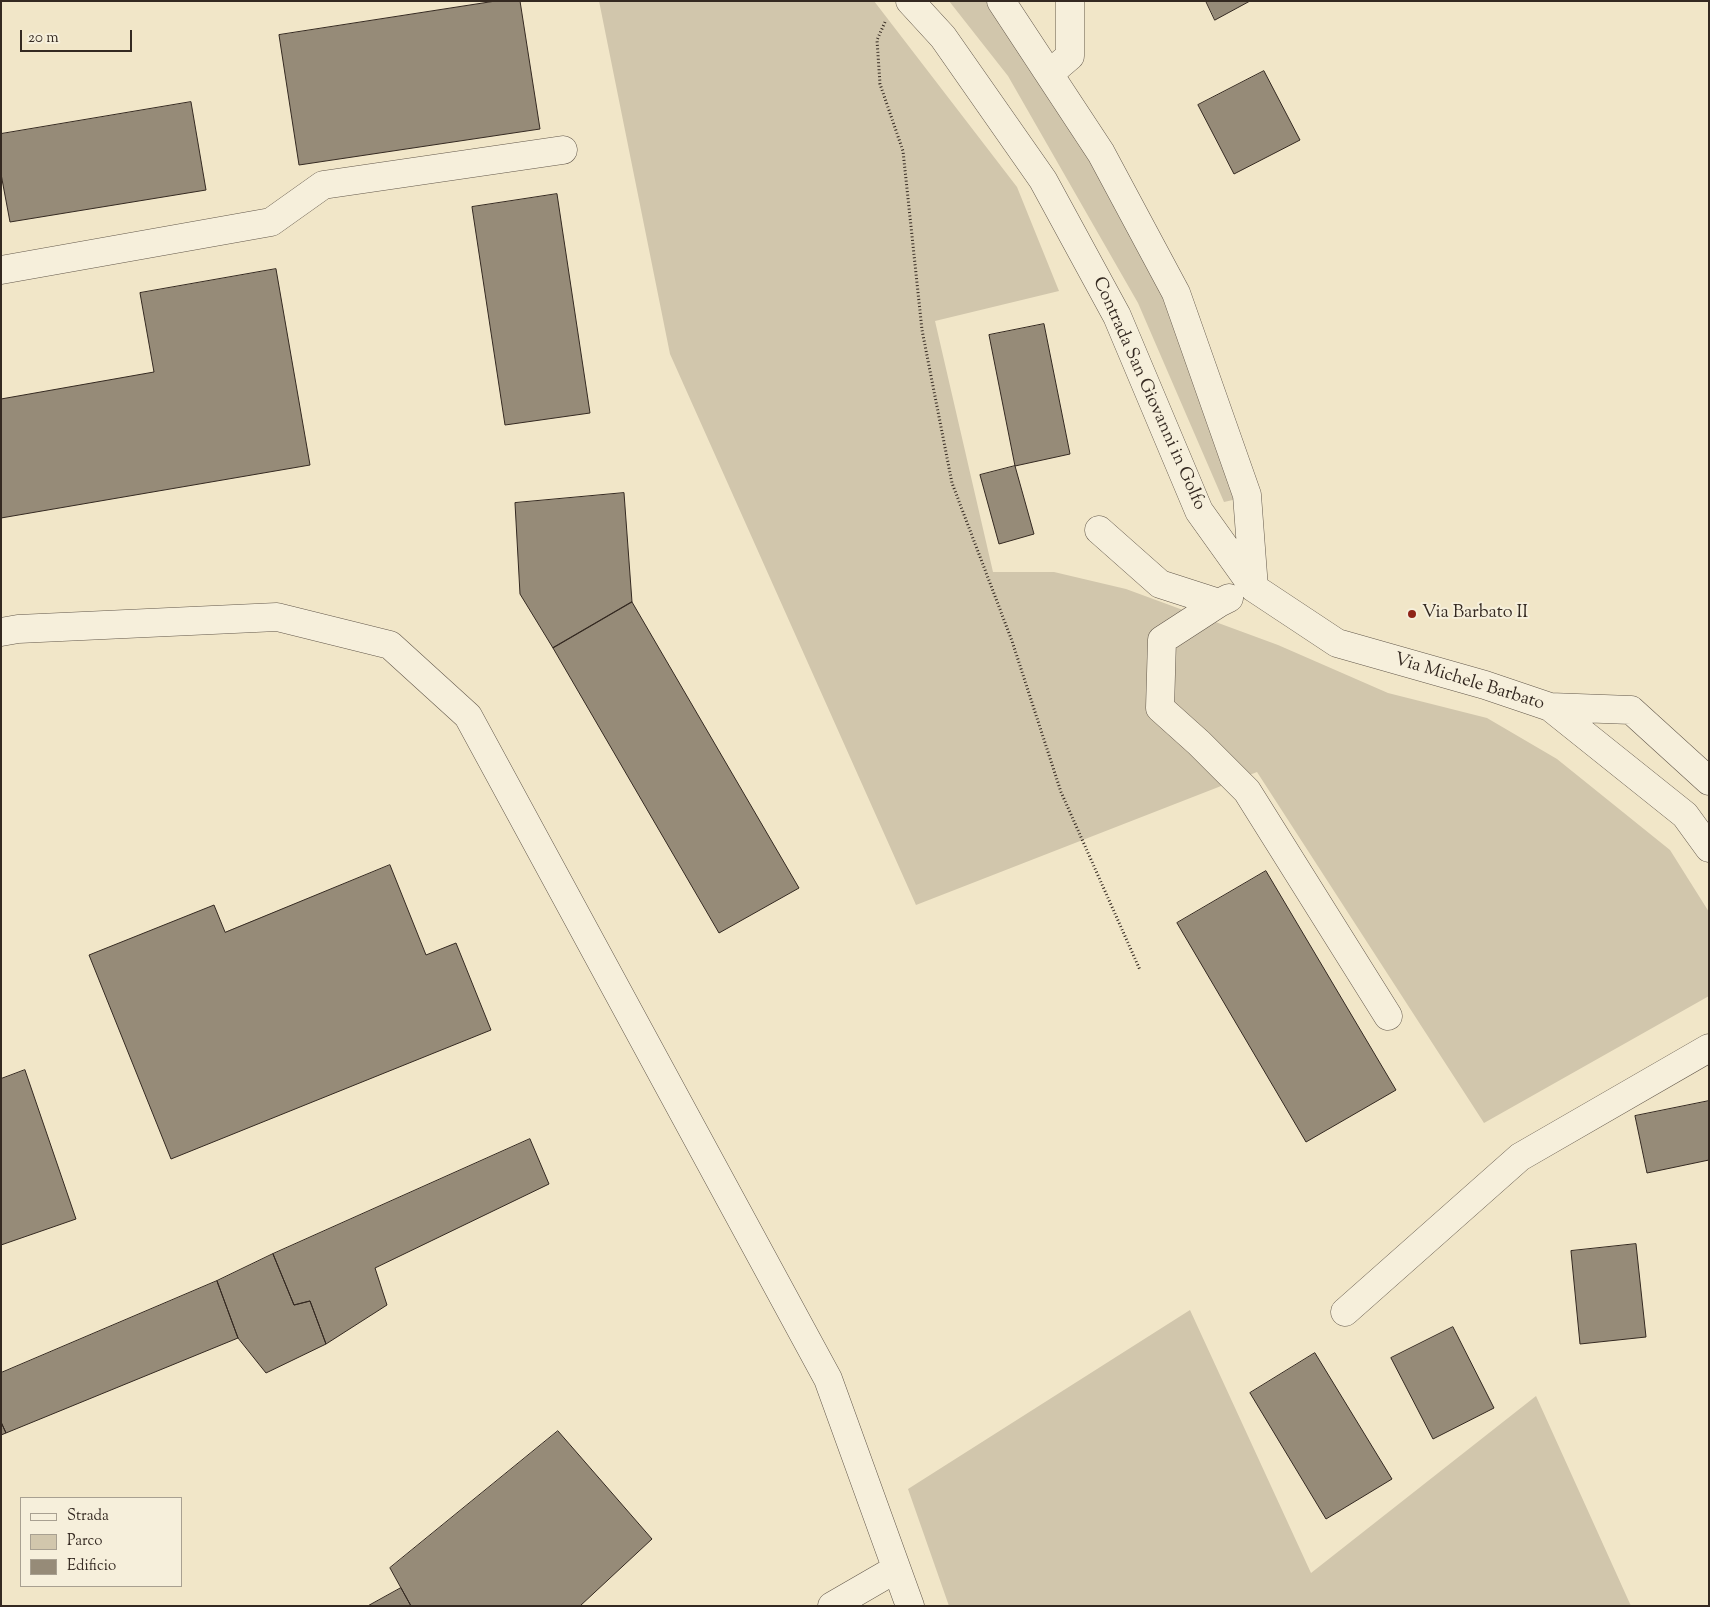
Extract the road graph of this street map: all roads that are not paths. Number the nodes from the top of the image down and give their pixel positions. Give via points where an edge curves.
1 (910, 1) edge
2 (1001, 1) edge
3 (1070, 1) edge
4 (1049, 74) junction
5 (563, 150) dead end
6 (1, 270) edge
7 (1099, 530) dead end
8 (1254, 588) junction
9 (1219, 603) junction
10 (1, 632) edge
11 (1550, 707) junction
12 (1709, 780) edge
13 (1709, 848) edge
14 (1388, 1016) dead end
15 (1709, 1048) edge
16 (1345, 1312) dead end
17 (896, 1568) junction
18 (832, 1606) edge
19 (910, 1606) edge

1 - 8 street, Contrada San Giovanni in Golfo via 943,37 1043,180 1117,316 1199,511
2 - 4 street
3 - 4 street via 1070,56
4 - 8 street via 1101,153 1176,293 1247,494
5 - 6 street via 323,185 271,222
7 - 9 street via 1160,584
8 - 9 street
8 - 11 street, Via Michele Barbato via 1337,643
9 - 14 street via 1162,640 1160,708 1247,791
10 - 17 street via 277,617 390,645 468,716 828,1379
11 - 12 street via 1630,710
11 - 13 street, Via Michele Barbato via 1685,815
15 - 16 street via 1520,1156
17 - 18 street
17 - 19 street

